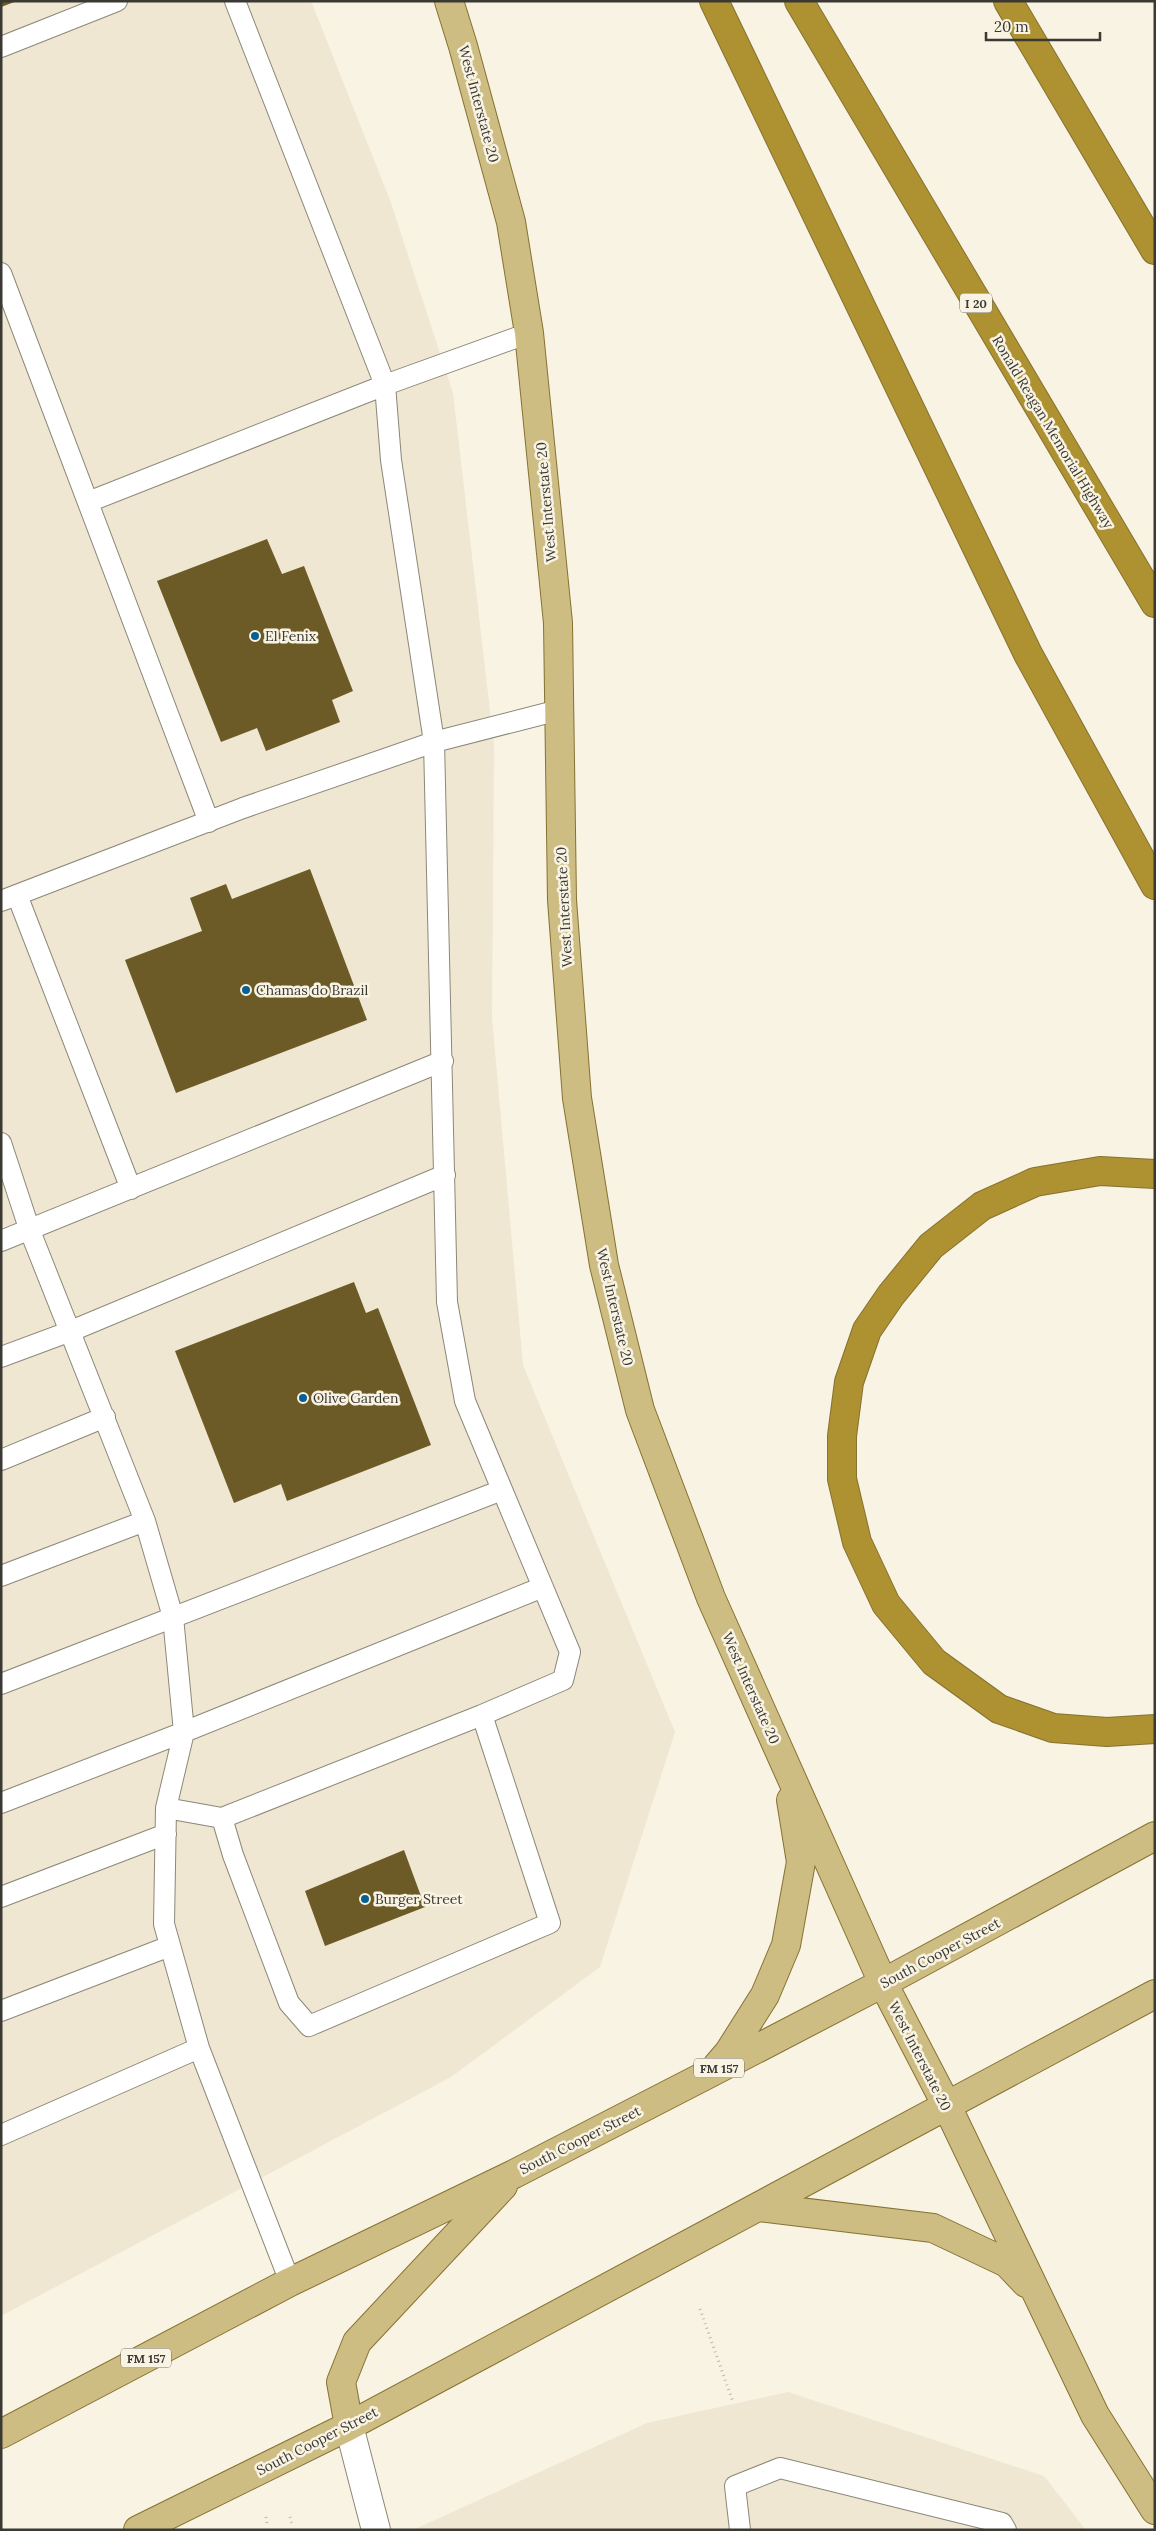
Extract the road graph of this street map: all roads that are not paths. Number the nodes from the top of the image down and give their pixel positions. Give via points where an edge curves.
1 (117, 1) edge
2 (236, 1) edge
3 (449, 1) edge
4 (714, 1) edge
5 (799, 1) edge
6 (1008, 1) edge
7 (1, 47) edge
8 (1155, 250) edge
9 (1, 273) edge
10 (529, 333) junction
11 (385, 385) junction
12 (88, 502) junction
13 (1155, 603) edge
14 (559, 710) junction
15 (434, 742) junction
16 (209, 822) junction
17 (1155, 885) edge
18 (9, 898) edge
19 (443, 1061) junction
20 (1, 1143) edge
21 (445, 1174) junction
22 (1155, 1174) edge
23 (131, 1189) junction
24 (30, 1231) junction
25 (1, 1241) edge
26 (71, 1331) junction
27 (1, 1357) edge
28 (105, 1417) junction
29 (1, 1460) edge
30 (502, 1490) junction
31 (145, 1522) junction
32 (1, 1576) edge
33 (543, 1587) junction
34 (173, 1617) junction
35 (1, 1684) edge
36 (482, 1715) junction
37 (1155, 1729) edge
38 (184, 1732) junction
39 (786, 1766) junction
40 (1, 1803) edge
41 (166, 1808) junction
42 (222, 1818) junction
43 (166, 1834) junction
44 (1155, 1836) edge
45 (1, 1898) edge
46 (170, 1946) junction
47 (883, 1983) junction
48 (1155, 1994) edge
49 (1, 2011) edge
50 (199, 2048) junction
51 (712, 2072) junction
52 (946, 2106) junction
53 (1, 2135) edge
54 (514, 2174) junction
55 (758, 2207) junction
56 (290, 2282) junction
57 (1037, 2293) junction
58 (348, 2426) junction
59 (1, 2434) edge
60 (1155, 2510) edge
61 (138, 2530) edge
62 (376, 2530) edge
63 (740, 2530) edge
64 (1006, 2530) edge

1 - 7 lane
2 - 11 lane
3 - 10 main road, West Interstate 20 via 511,222
4 - 17 highway via 1028,654
5 - 13 highway, Ronald Reagan Memorial Highway / I 20
6 - 8 highway
9 - 12 lane
10 - 11 lane
10 - 14 main road, West Interstate 20 via 558,623
11 - 12 lane
11 - 15 lane via 392,460
12 - 16 lane
14 - 15 lane
14 - 39 main road, West Interstate 20 via 562,900 577,1098 604,1265 640,1410 711,1598
15 - 16 lane
15 - 19 lane
16 - 18 lane
18 - 23 lane
19 - 21 lane
19 - 23 lane
20 - 24 lane
21 - 26 lane
21 - 30 lane via 450,1320 465,1401
22 - 37 highway via 1100,1171 1035,1182 982,1206 931,1246 891,1295 868,1330 849,1382 842,1436 842,1479 857,1542 886,1604 934,1662 999,1709 1054,1728 1107,1732
23 - 24 lane
24 - 25 lane
24 - 26 lane
26 - 27 lane
26 - 28 lane
28 - 29 lane
28 - 31 lane
30 - 33 lane
30 - 34 lane
31 - 32 lane
31 - 34 lane
33 - 36 lane via 570,1652 563,1680
33 - 38 lane
34 - 35 lane
34 - 38 lane
36 - 42 lane
36 - 42 lane via 550,1924 309,2026 289,2003
38 - 40 lane
38 - 41 lane
39 - 47 main road, West Interstate 20
39 - 51 main road via 800,1862 786,1945 764,1995 729,2052
41 - 42 lane
41 - 43 lane
43 - 45 lane
43 - 46 lane via 164,1924
44 - 47 main road, South Cooper Street / FM 157
46 - 49 lane
46 - 50 lane
47 - 51 main road, South Cooper Street / FM 157
47 - 52 main road, West Interstate 20
48 - 52 main road, South Cooper Street
50 - 53 lane
50 - 56 lane
51 - 54 main road, South Cooper Street / FM 157
52 - 55 main road, South Cooper Street
52 - 57 main road, West Interstate 20
54 - 56 main road, South Cooper Street / FM 157
54 - 58 main road via 357,2342 341,2382
55 - 57 main road via 933,2228 1007,2264
55 - 58 main road, South Cooper Street
56 - 59 main road, South Cooper Street / FM 157
57 - 60 main road, West Interstate 20 via 1095,2415
58 - 61 main road, South Cooper Street
58 - 62 street
63 - 64 lane via 735,2486 780,2468 1002,2523

